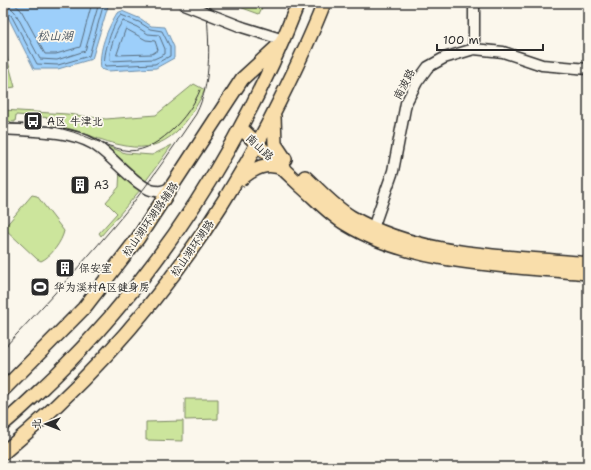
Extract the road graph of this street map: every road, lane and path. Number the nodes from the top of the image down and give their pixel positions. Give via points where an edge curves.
1 (181, 3) edge
2 (298, 3) edge
3 (324, 3) edge
4 (474, 3) edge
5 (284, 40) junction
6 (474, 49) junction
7 (588, 69) edge
8 (276, 109) junction
9 (241, 128) junction
10 (3, 129) edge
11 (259, 141) junction
12 (285, 164) junction
13 (174, 186) junction
14 (233, 186) junction
15 (373, 228) junction
16 (588, 264) edge
17 (588, 273) edge
18 (3, 390) edge
19 (3, 424) edge
20 (3, 453) edge

1 - 5 street, bridge
2 - 5 main road, 松山湖环湖路
3 - 8 main road, 松山湖环湖路 via 306,48
4 - 6 street
5 - 9 main road, 松山湖环湖路
5 - 13 main road, 松山湖环湖路辅路 via 242,79
6 - 7 street, 南波路 via 503,52 542,65
6 - 15 street, 南波路 via 444,58 428,67 417,82 406,102 393,171
8 - 11 main road, 松山湖环湖路
8 - 12 main road via 274,139
9 - 11 main road, 南山路
9 - 19 main road, 松山湖环湖路 via 192,210 125,300 70,361
10 - 13 street via 66,135 93,143 145,188 155,192
11 - 12 main road, 南山路
11 - 14 main road, 松山湖环湖路
12 - 14 main road via 260,166
12 - 15 main road, 南山路 via 350,216
12 - 17 main road, 南山路 via 328,211 345,224 409,252 445,259
13 - 18 main road, 松山湖环湖路辅路 via 134,244 84,308
14 - 20 main road, 松山湖环湖路 via 172,276 128,333 74,390
15 - 16 main road, 南山路 via 412,243 446,250

